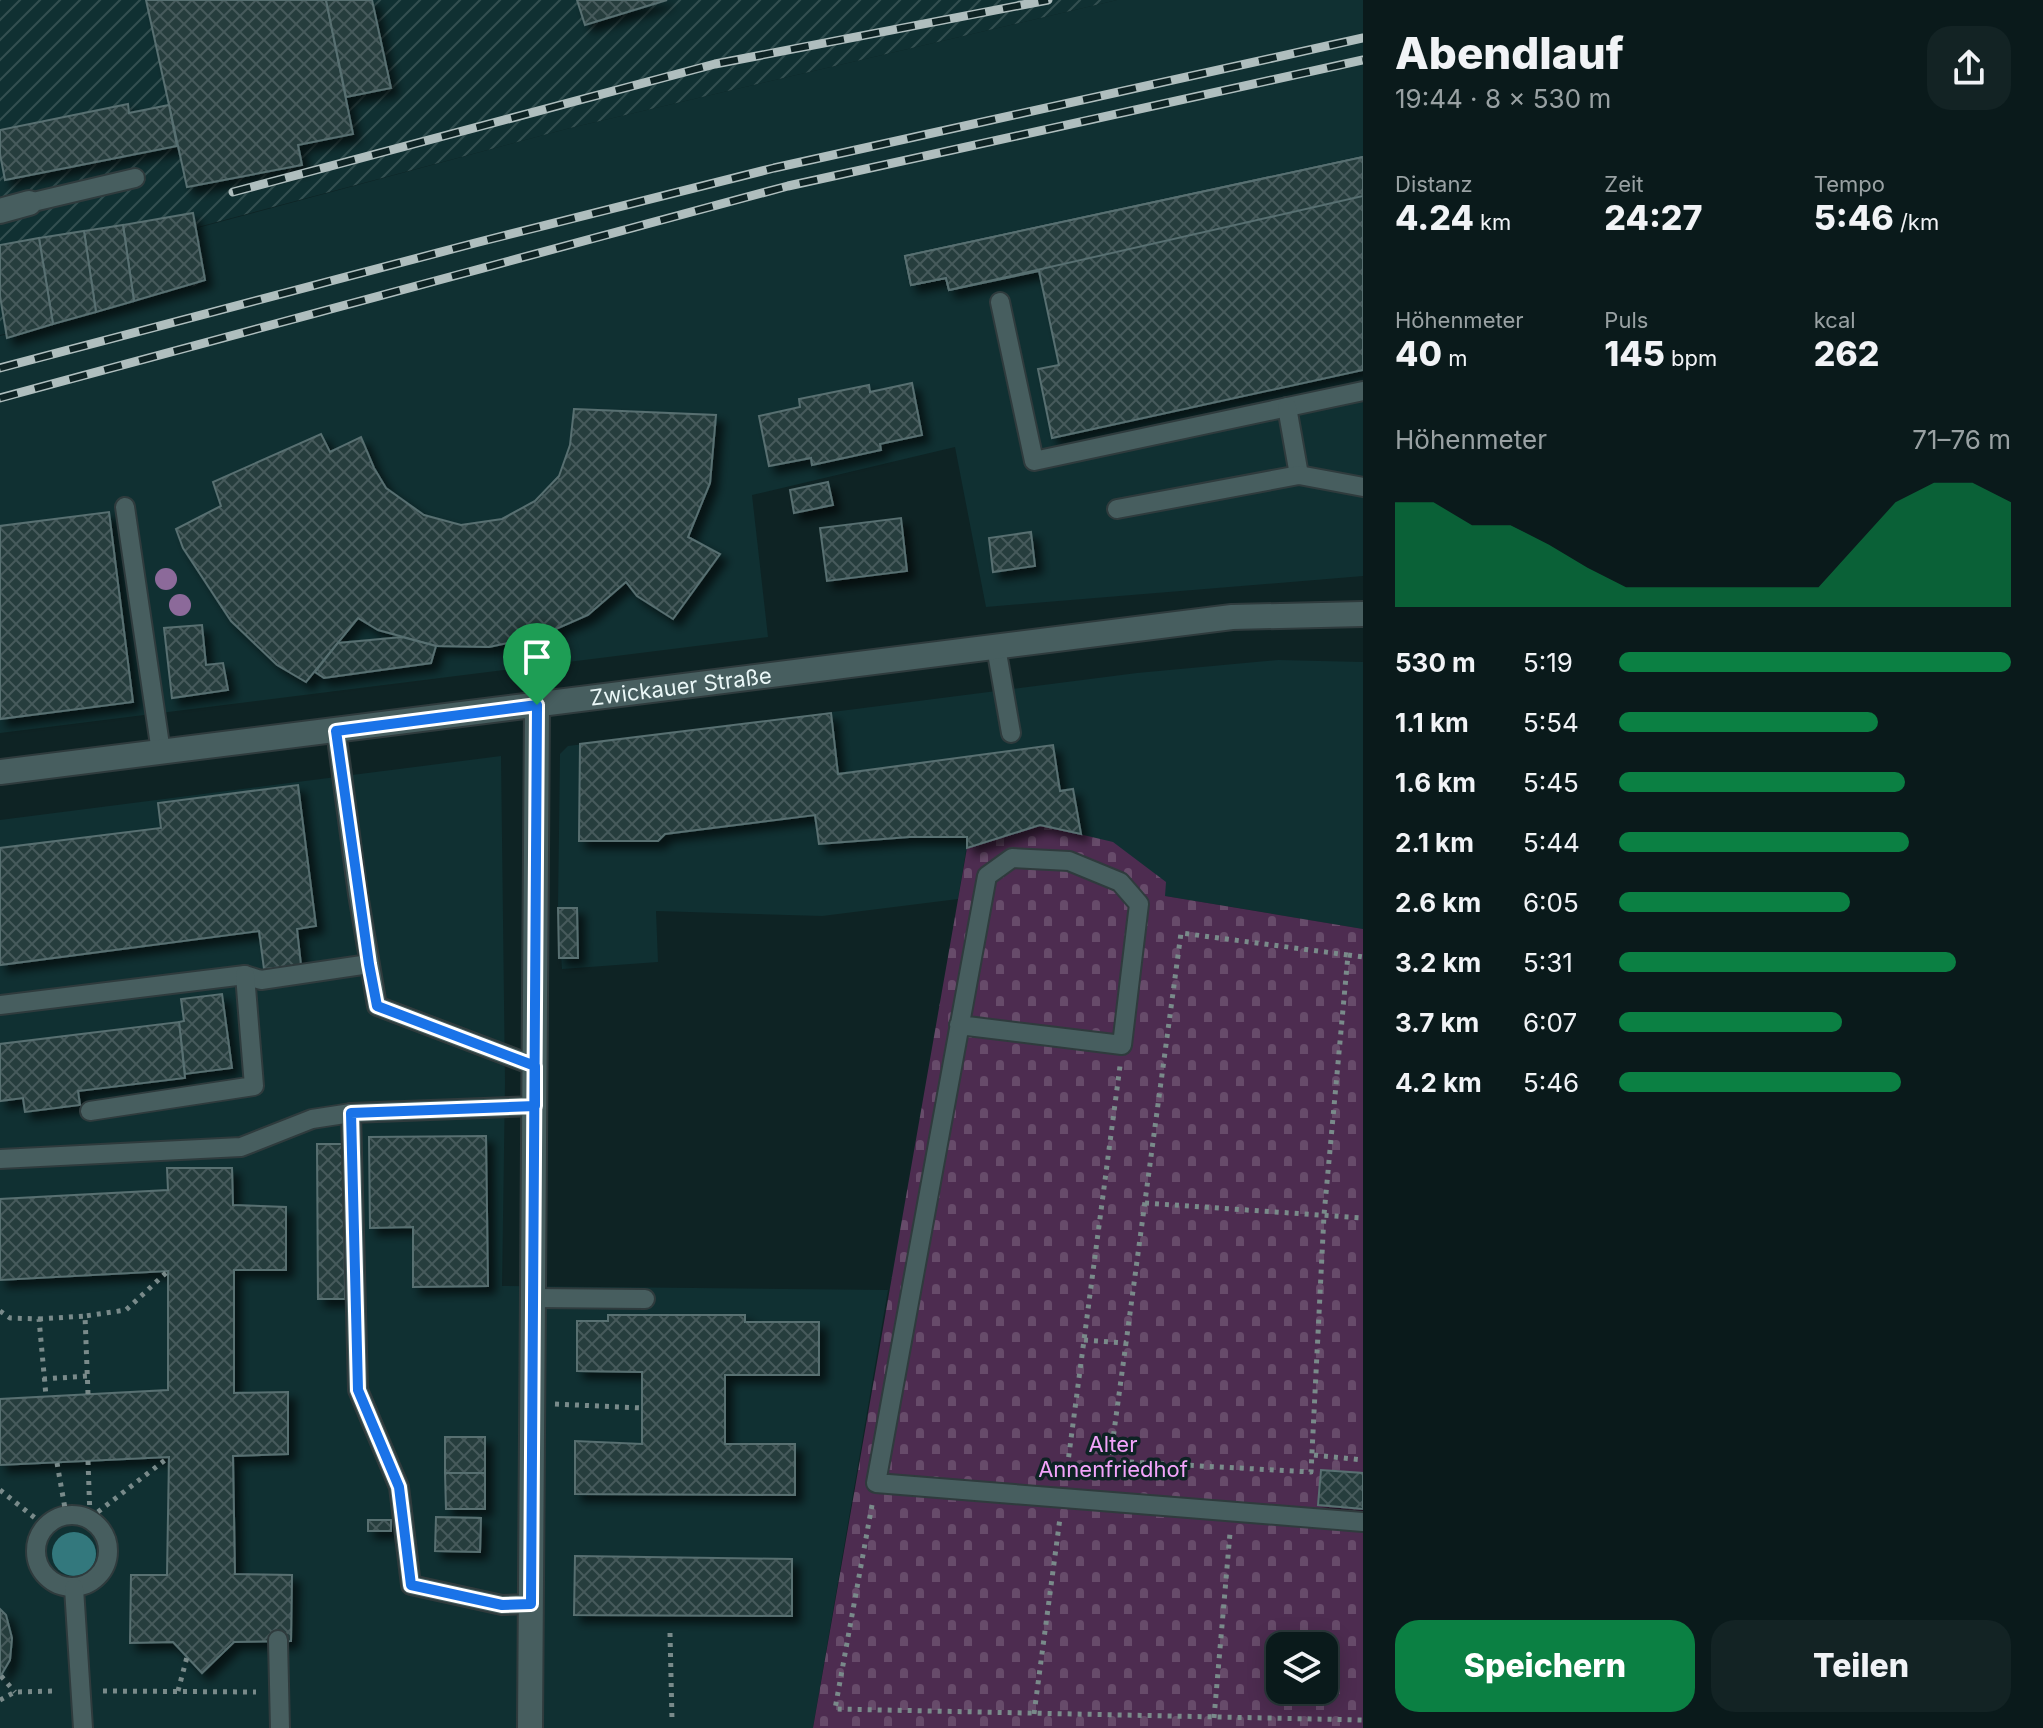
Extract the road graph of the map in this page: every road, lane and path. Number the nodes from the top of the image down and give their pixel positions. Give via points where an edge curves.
1 (135, 178) dead end
2 (29, 203) joint
3 (0, 211) edge
4 (1000, 302) dead end
5 (1363, 391) edge
6 (1287, 407) junction
7 (1299, 475) junction
8 (1363, 487) edge
9 (125, 507) dead end
10 (1117, 509) dead end
11 (1363, 614) edge
12 (996, 647) junction
13 (537, 705) junction
14 (336, 731) junction
15 (1011, 733) dead end
16 (161, 752) junction
17 (0, 772) edge
18 (1348, 955) junction
19 (1363, 957) edge
20 (369, 964) junction
21 (245, 975) junction
22 (0, 1005) edge
23 (959, 1025) junction
24 (1122, 1045) junction
25 (535, 1066) junction
26 (535, 1106) junction
27 (90, 1111) dead end
28 (351, 1113) junction
29 (0, 1159) edge
30 (1145, 1203) junction
31 (1324, 1215) junction
32 (1363, 1218) edge
33 (168, 1271) dead end
34 (533, 1298) junction
35 (645, 1299) dead end
36 (0, 1311) edge
37 (85, 1316) junction
38 (39, 1319) junction
39 (1084, 1340) junction
40 (1126, 1343) junction
41 (88, 1376) junction
42 (43, 1379) junction
43 (88, 1394) dead end
44 (46, 1396) dead end
45 (558, 1404) dead end
46 (642, 1408) dead end
47 (1314, 1455) junction
48 (169, 1457) dead end
49 (1363, 1460) edge
50 (88, 1461) dead end
51 (57, 1463) dead end
52 (876, 1483) junction
53 (0, 1490) edge
54 (1063, 1500) junction
55 (1232, 1512) junction
56 (66, 1514) junction
57 (90, 1518) junction
58 (1363, 1522) edge
59 (45, 1526) junction
60 (74, 1588) junction
61 (531, 1604) junction
62 (670, 1633) dead end
63 (278, 1640) dead end
64 (187, 1657) dead end
65 (1, 1676) edge
66 (81, 1691) junction
67 (178, 1691) junction
68 (15, 1692) junction
69 (0, 1700) edge
70 (1034, 1714) junction
71 (1214, 1718) junction
72 (672, 1720) dead end
73 (1363, 1720) edge
74 (280, 1727) edge
75 (83, 1728) edge
76 (530, 1728) edge

1 - 2 lane
2 - 3 street
4 - 6 lane via 1034,461
5 - 6 lane
6 - 7 lane
7 - 8 lane
7 - 10 lane
9 - 16 lane
11 - 12 street, Zwickauer Straße via 1232,617
12 - 13 street, Zwickauer Straße
12 - 15 lane
13 - 14 street, Zwickauer Straße
13 - 25 street
14 - 16 street, Zwickauer Straße
14 - 20 lane
16 - 17 street, Zwickauer Straße
18 - 19 path
18 - 30 path via 1181,933
18 - 31 path
20 - 21 lane via 261,980
20 - 25 lane via 377,1006
21 - 22 lane
21 - 27 lane via 254,1086
23 - 24 lane
23 - 24 lane via 987,876 1012,858 1069,861 1120,882 1139,904
23 - 52 lane
24 - 39 path
25 - 26 street
26 - 28 lane
26 - 34 street
28 - 29 lane via 312,1119 241,1147
28 - 61 lane via 358,1390 399,1487 411,1585 502,1605
30 - 31 path
30 - 40 path
31 - 32 path
31 - 47 path
33 - 37 path via 126,1310
34 - 35 lane
34 - 61 street
36 - 38 path via 10,1318
37 - 38 path
37 - 41 path
38 - 42 path
39 - 40 path
39 - 54 path
40 - 47 path via 1110,1461 1311,1472
41 - 42 path
41 - 43 path
42 - 44 path
45 - 46 path
47 - 49 path
48 - 57 path
50 - 57 path
51 - 56 path
52 - 54 lane
52 - 70 path via 835,1709
53 - 59 path
54 - 55 lane
54 - 70 path
55 - 58 lane
55 - 71 path
56 - 57 lane
56 - 59 lane
57 - 60 lane via 107,1536 109,1559 97,1580
59 - 60 lane via 36,1542 38,1566 49,1580
60 - 66 lane
61 - 76 street
62 - 72 path
63 - 74 lane
64 - 67 path
65 - 68 path
66 - 67 path
66 - 68 path
66 - 75 lane
67 - 74 path via 255,1691
68 - 69 path
70 - 71 path
71 - 73 path

